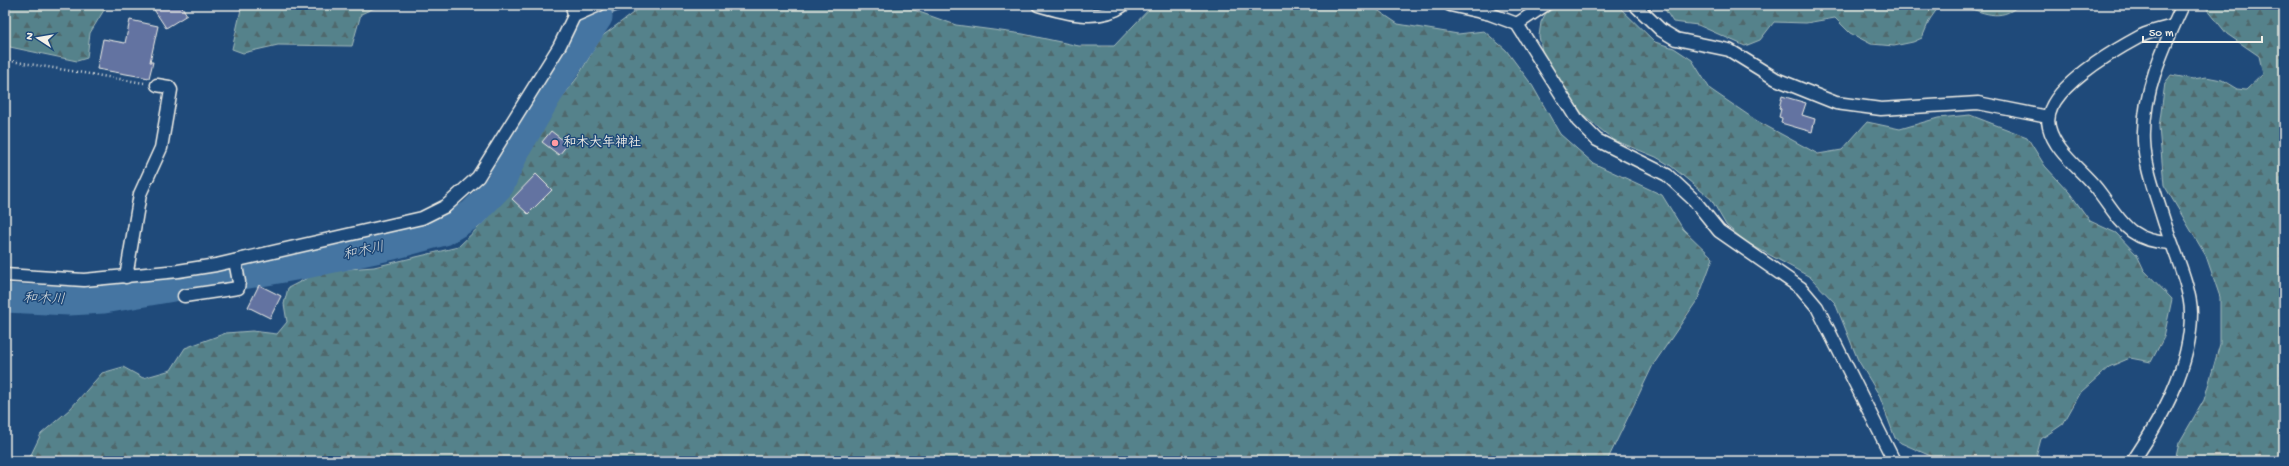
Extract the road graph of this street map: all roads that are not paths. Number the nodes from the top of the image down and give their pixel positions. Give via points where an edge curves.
1 (599, 5) edge
2 (1038, 5) edge
3 (1124, 5) edge
4 (1450, 5) edge
5 (1545, 5) edge
6 (1635, 5) edge
7 (2182, 5) edge
8 (576, 11) edge
9 (1516, 24) junction
10 (2173, 26) junction
11 (157, 85) road end
12 (2048, 117) junction
13 (2170, 243) junction
14 (236, 263) junction
15 (5, 275) edge
16 (126, 277) junction
17 (184, 296) dead end
18 (1894, 461) edge
19 (2133, 461) edge

1 - 8 street
2 - 3 street via 1068,14 1096,15
4 - 9 street via 1490,14
5 - 9 street
6 - 12 street via 1661,30 1676,39 1730,50 1776,79 1836,102 1881,109 1978,103
7 - 10 street
8 - 14 street via 559,47 478,177 446,206 422,218
9 - 18 street via 1578,121 1597,140 1667,176 1694,200 1719,231 1801,288 1817,307
10 - 12 street via 2142,36 2073,80 2061,92
10 - 13 street via 2149,93 2144,141 2147,167
11 - 16 street via 169,87 171,90 165,130 161,148 140,194
12 - 13 street via 2049,128 2057,145 2128,228 2141,239
13 - 19 street via 2186,288 2191,313 2188,343 2165,409
14 - 16 street
14 - 17 street via 238,288
15 - 16 street via 84,280

